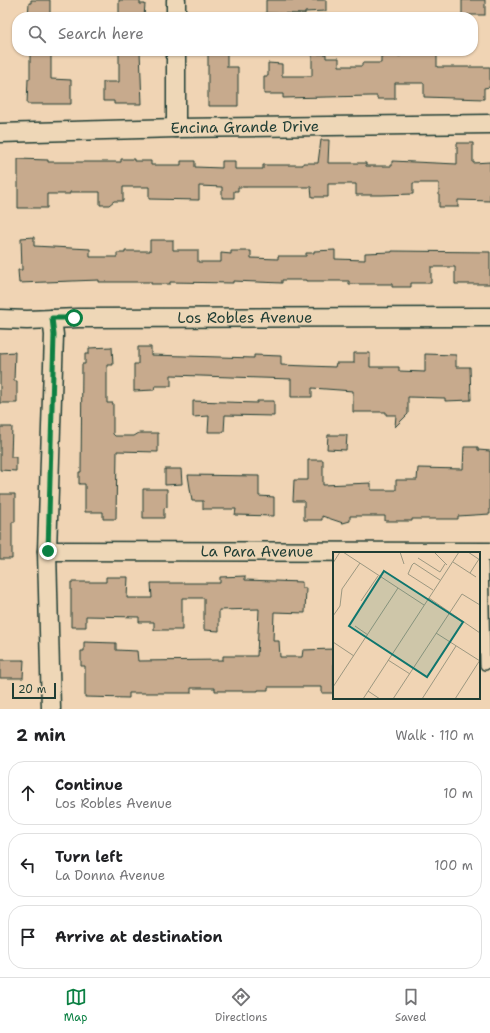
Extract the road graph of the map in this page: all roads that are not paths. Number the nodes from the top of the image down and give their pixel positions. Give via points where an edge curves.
1 (176, 0) edge
2 (176, 12) edge
3 (176, 56) edge
4 (490, 124) edge
5 (176, 128) junction
6 (0, 133) edge
7 (490, 317) edge
8 (52, 318) junction
9 (0, 319) edge
10 (48, 551) junction
11 (477, 552) edge
12 (480, 594) edge
13 (485, 665) dead end
14 (52, 709) edge

1 - 2 street
3 - 5 street
4 - 5 street, Encina Grande Drive
5 - 6 street, Encina Grande Drive
7 - 8 street, Los Robles Avenue
8 - 9 street, Los Robles Avenue
8 - 10 street via 54,335
10 - 11 street, La Para Avenue
10 - 14 street
12 - 13 lane

